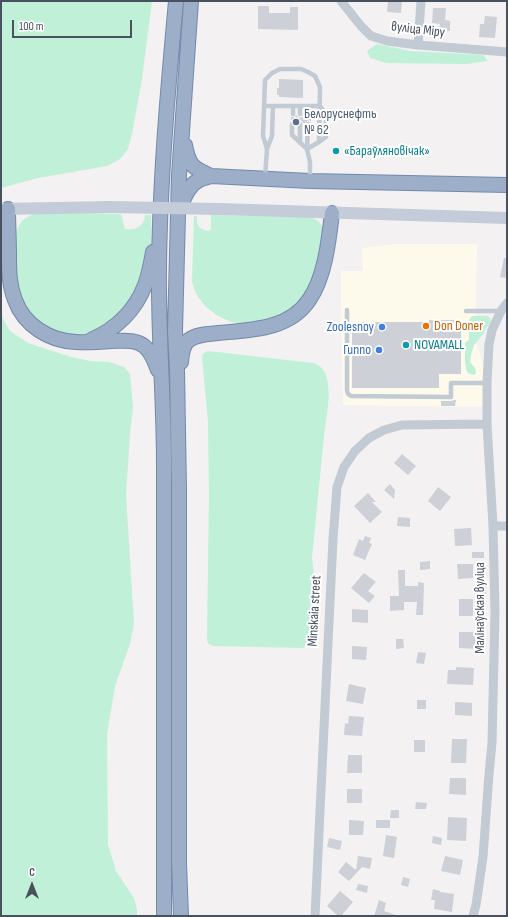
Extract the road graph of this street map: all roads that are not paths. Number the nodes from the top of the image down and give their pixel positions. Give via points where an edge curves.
1 (176, 1) edge
2 (191, 1) edge
3 (341, 1) edge
4 (421, 1) edge
5 (418, 45) junction
6 (507, 52) edge
7 (264, 106) junction
8 (273, 106) junction
9 (293, 106) junction
10 (300, 106) junction
11 (308, 106) junction
12 (320, 106) junction
13 (293, 114) dead end
14 (300, 114) dead end
15 (308, 114) dead end
16 (292, 124) dead end
17 (300, 124) dead end
18 (308, 124) dead end
19 (182, 126) junction
20 (300, 143) junction
21 (267, 149) junction
22 (307, 149) junction
23 (212, 176) junction
24 (265, 179) junction
25 (310, 181) junction
26 (507, 185) edge
27 (4, 209) edge
28 (178, 211) junction
29 (332, 213) junction
30 (507, 218) edge
31 (160, 224) junction
32 (507, 303) edge
33 (347, 310) dead end
34 (466, 311) dead end
35 (501, 311) junction
36 (87, 342) junction
37 (161, 378) junction
38 (487, 383) junction
39 (177, 392) junction
40 (487, 424) junction
41 (493, 526) junction
42 (507, 526) edge
43 (164, 916) edge
44 (181, 916) edge
45 (315, 916) edge
46 (473, 916) edge

1 - 31 highway
2 - 19 highway
3 - 5 street, вуліца Міру via 360,26 372,36 386,41
4 - 5 street
5 - 6 street, вуліца Міру
7 - 8 lane
7 - 12 lane via 265,80 272,73 280,69 301,69 315,76 320,87
7 - 21 lane via 263,136
8 - 9 lane
8 - 21 lane via 272,136
9 - 10 lane
9 - 13 lane
10 - 11 lane
10 - 14 lane
11 - 12 lane
11 - 15 lane
12 - 22 lane via 326,114 326,137
16 - 20 lane via 292,135
17 - 20 lane
18 - 22 lane
19 - 23 highway via 189,162
19 - 28 highway
20 - 22 lane
21 - 24 lane
22 - 25 lane
23 - 24 highway
23 - 28 highway via 193,185
24 - 25 highway
25 - 26 highway
27 - 29 main road, bridge via 110,207
27 - 36 highway via 10,280 19,310 43,334 65,341
28 - 39 highway via 175,331
29 - 30 main road
29 - 39 highway via 323,267 313,293 303,308 283,323 270,327 203,334 188,340 182,353
31 - 36 highway via 146,280 136,303 115,326
31 - 37 highway
32 - 35 street, Малінаўская вуліца
33 - 38 lane via 347,390 351,396 451,397 452,383
34 - 35 lane
35 - 38 street, Малінаўская вуліца via 489,344
36 - 37 highway via 128,341 140,344 149,351
37 - 43 highway via 164,462
38 - 40 street, Малінаўская вуліца
39 - 44 highway
40 - 41 street, Малінаўская вуліца
40 - 45 street, Minskaia street via 402,425 384,430 369,438 354,451 344,467 337,487
41 - 42 street
41 - 46 street, Малінаўская вуліца via 495,612 492,743 483,857

